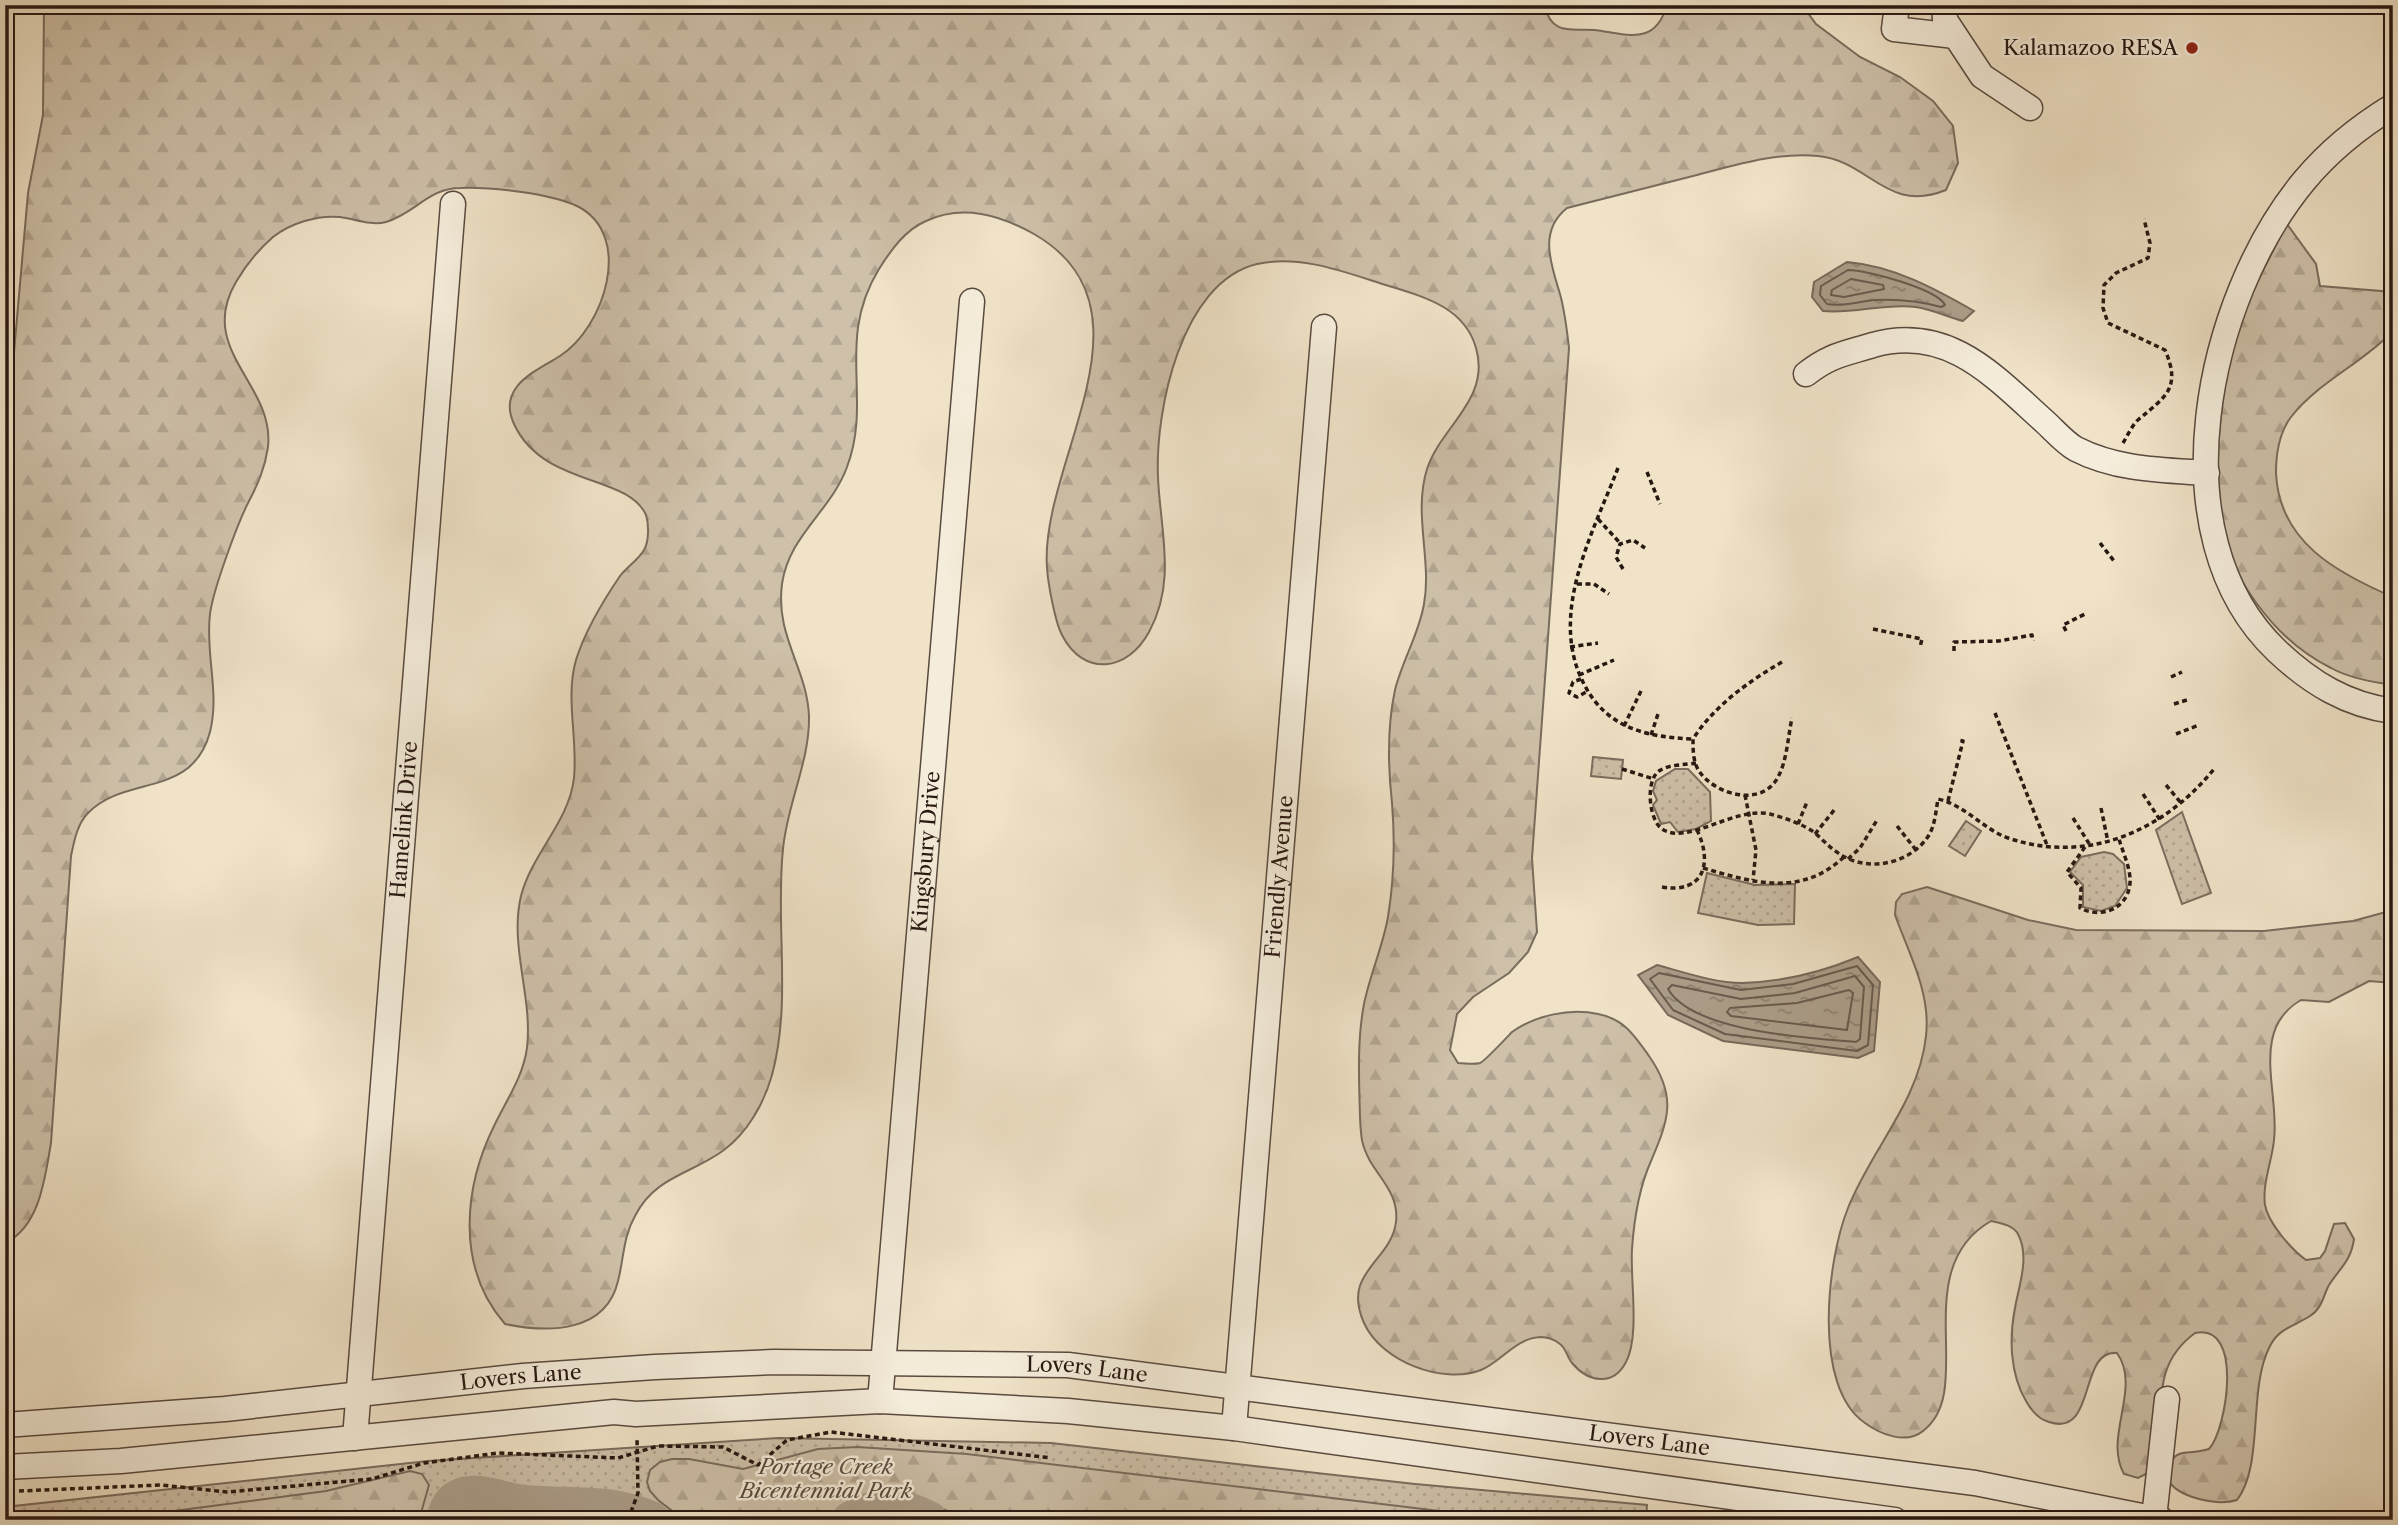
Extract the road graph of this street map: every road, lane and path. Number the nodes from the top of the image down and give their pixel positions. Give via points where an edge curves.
1 (1897, 5) edge
2 (1944, 5) edge
3 (1955, 36) junction
4 (2393, 106) edge
5 (2031, 108) dead end
6 (453, 204) dead end
7 (2144, 219) dead end
8 (972, 302) dead end
9 (1324, 327) dead end
10 (1805, 374) dead end
11 (1618, 468) dead end
12 (2129, 468) junction
13 (1647, 472) dead end
14 (2207, 473) junction
15 (1660, 505) dead end
16 (1598, 519) junction
17 (2100, 543) dead end
18 (1620, 544) junction
19 (1645, 548) dead end
20 (2114, 561) dead end
21 (1623, 569) dead end
22 (1577, 584) junction
23 (1609, 594) dead end
24 (2085, 614) dead end
25 (1873, 629) dead end
26 (2066, 631) dead end
27 (1999, 641) junction
28 (2033, 641) dead end
29 (1598, 643) dead end
30 (1920, 646) dead end
31 (1570, 647) junction
32 (2000, 647) dead end
33 (1954, 651) dead end
34 (1614, 660) dead end
35 (1782, 662) dead end
36 (2182, 672) dead end
37 (1580, 677) junction
38 (2171, 677) dead end
39 (1588, 691) junction
40 (1642, 691) dead end
41 (2190, 699) dead end
42 (2174, 704) dead end
43 (1659, 711) dead end
44 (2393, 711) edge
45 (1995, 713) dead end
46 (1792, 718) dead end
47 (2199, 725) dead end
48 (1624, 726) junction
49 (2176, 734) dead end
50 (1651, 736) junction
51 (1693, 739) junction
52 (1957, 740) dead end
53 (1696, 763) junction
54 (1622, 769) dead end
55 (2214, 769) dead end
56 (1654, 779) junction
57 (2166, 785) dead end
58 (2143, 794) dead end
59 (1745, 795) junction
60 (1948, 801) junction
61 (1807, 802) dead end
62 (2182, 804) junction
63 (2101, 808) dead end
64 (1835, 809) dead end
65 (1746, 813) junction
66 (2073, 818) dead end
67 (1877, 820) dead end
68 (2160, 820) junction
69 (1798, 824) junction
70 (1897, 825) dead end
71 (1697, 830) junction
72 (1815, 834) junction
73 (2119, 839) junction
74 (2108, 842) junction
75 (2047, 845) junction
76 (2088, 845) junction
77 (1916, 850) junction
78 (1846, 858) junction
79 (1703, 868) junction
80 (1753, 880) junction
81 (1662, 887) dead end
82 (884, 1362) junction
83 (1237, 1386) junction
84 (359, 1394) junction
85 (2167, 1399) dead end
86 (880, 1401) junction
87 (636, 1414) junction
88 (5, 1425) edge
89 (1234, 1428) junction
90 (355, 1437) junction
91 (637, 1452) junction
92 (1051, 1458) dead end
93 (5, 1467) edge
94 (18, 1491) dead end
95 (2158, 1519) edge
96 (628, 1520) edge
97 (1895, 1520) edge

1 - 3 street via 1894,29
2 - 3 street via 1945,20
3 - 5 street via 1982,76
4 - 14 street via 2344,140 2304,182 2255,257 2218,358
6 - 84 street, Hamelink Drive
7 - 12 path via 2150,243 2148,258 2116,273 2104,285 2103,308 2108,323 2165,350 2172,367 2171,390 2137,421 2122,445
8 - 82 street, Kingsbury Drive
9 - 83 street, Friendly Avenue
10 - 12 street via 1826,358 1881,343 1914,341 1944,346 1974,359 2075,449
11 - 16 path
12 - 14 street
13 - 15 path
14 - 44 street via 2211,524 2222,568 2265,639 2297,669 2334,694 2367,708
16 - 18 path
16 - 22 path
17 - 20 path
18 - 19 path via 1633,540
18 - 21 path via 1616,557
22 - 23 path via 1594,584
22 - 31 path
24 - 26 path via 2063,625
25 - 30 path via 1922,639
27 - 28 path via 2032,635
27 - 32 path
27 - 33 path via 1954,642
29 - 31 path
31 - 37 path
34 - 37 path
35 - 51 path via 1709,716
36 - 38 path
37 - 39 path
37 - 39 path via 1569,693 1577,697
39 - 48 path via 1611,719
40 - 48 path
41 - 42 path
43 - 50 path
45 - 75 path
46 - 59 path via 1778,779
47 - 49 path
48 - 50 path
50 - 51 path
51 - 53 path
52 - 60 path via 1963,741
53 - 56 path via 1667,767
53 - 59 path via 1713,786
54 - 56 path
55 - 62 path
56 - 71 path via 1651,804 1662,829 1673,833
57 - 62 path
58 - 68 path
59 - 65 path
60 - 75 path via 2007,837
60 - 77 path via 1938,799 1931,833
61 - 69 path
62 - 68 path
63 - 74 path
64 - 72 path
65 - 69 path via 1768,814
65 - 71 path
65 - 80 path via 1756,850
66 - 76 path
67 - 78 path via 1860,848
68 - 73 path
69 - 72 path
70 - 77 path
71 - 79 path via 1706,853
72 - 78 path
73 - 74 path
73 - 76 path via 2130,884 2123,901 2097,914 2080,908 2081,888 2067,873
74 - 76 path
75 - 76 path
77 - 78 path via 1887,863
78 - 80 path via 1808,880
79 - 80 path
79 - 81 path via 1692,884
82 - 83 street, Lovers Lane via 1068,1366
82 - 84 street, Lovers Lane via 655,1367
82 - 86 street, Kingsbury Drive
83 - 89 street, Friendly Avenue
83 - 95 street, Lovers Lane via 1975,1483
84 - 88 street, Lovers Lane
84 - 90 street, Hamelink Drive
85 - 95 street
86 - 87 street, Lovers Lane
86 - 89 street, Lovers Lane via 1068,1410
87 - 90 street, Lovers Lane via 614,1412
87 - 91 path
89 - 97 street, Lovers Lane
90 - 93 street, Lovers Lane via 121,1461
91 - 92 path via 658,1446 723,1447 758,1465 787,1440 831,1432
91 - 94 path via 618,1458 498,1453 424,1463 372,1479 227,1492 161,1485
91 - 96 path via 638,1493

